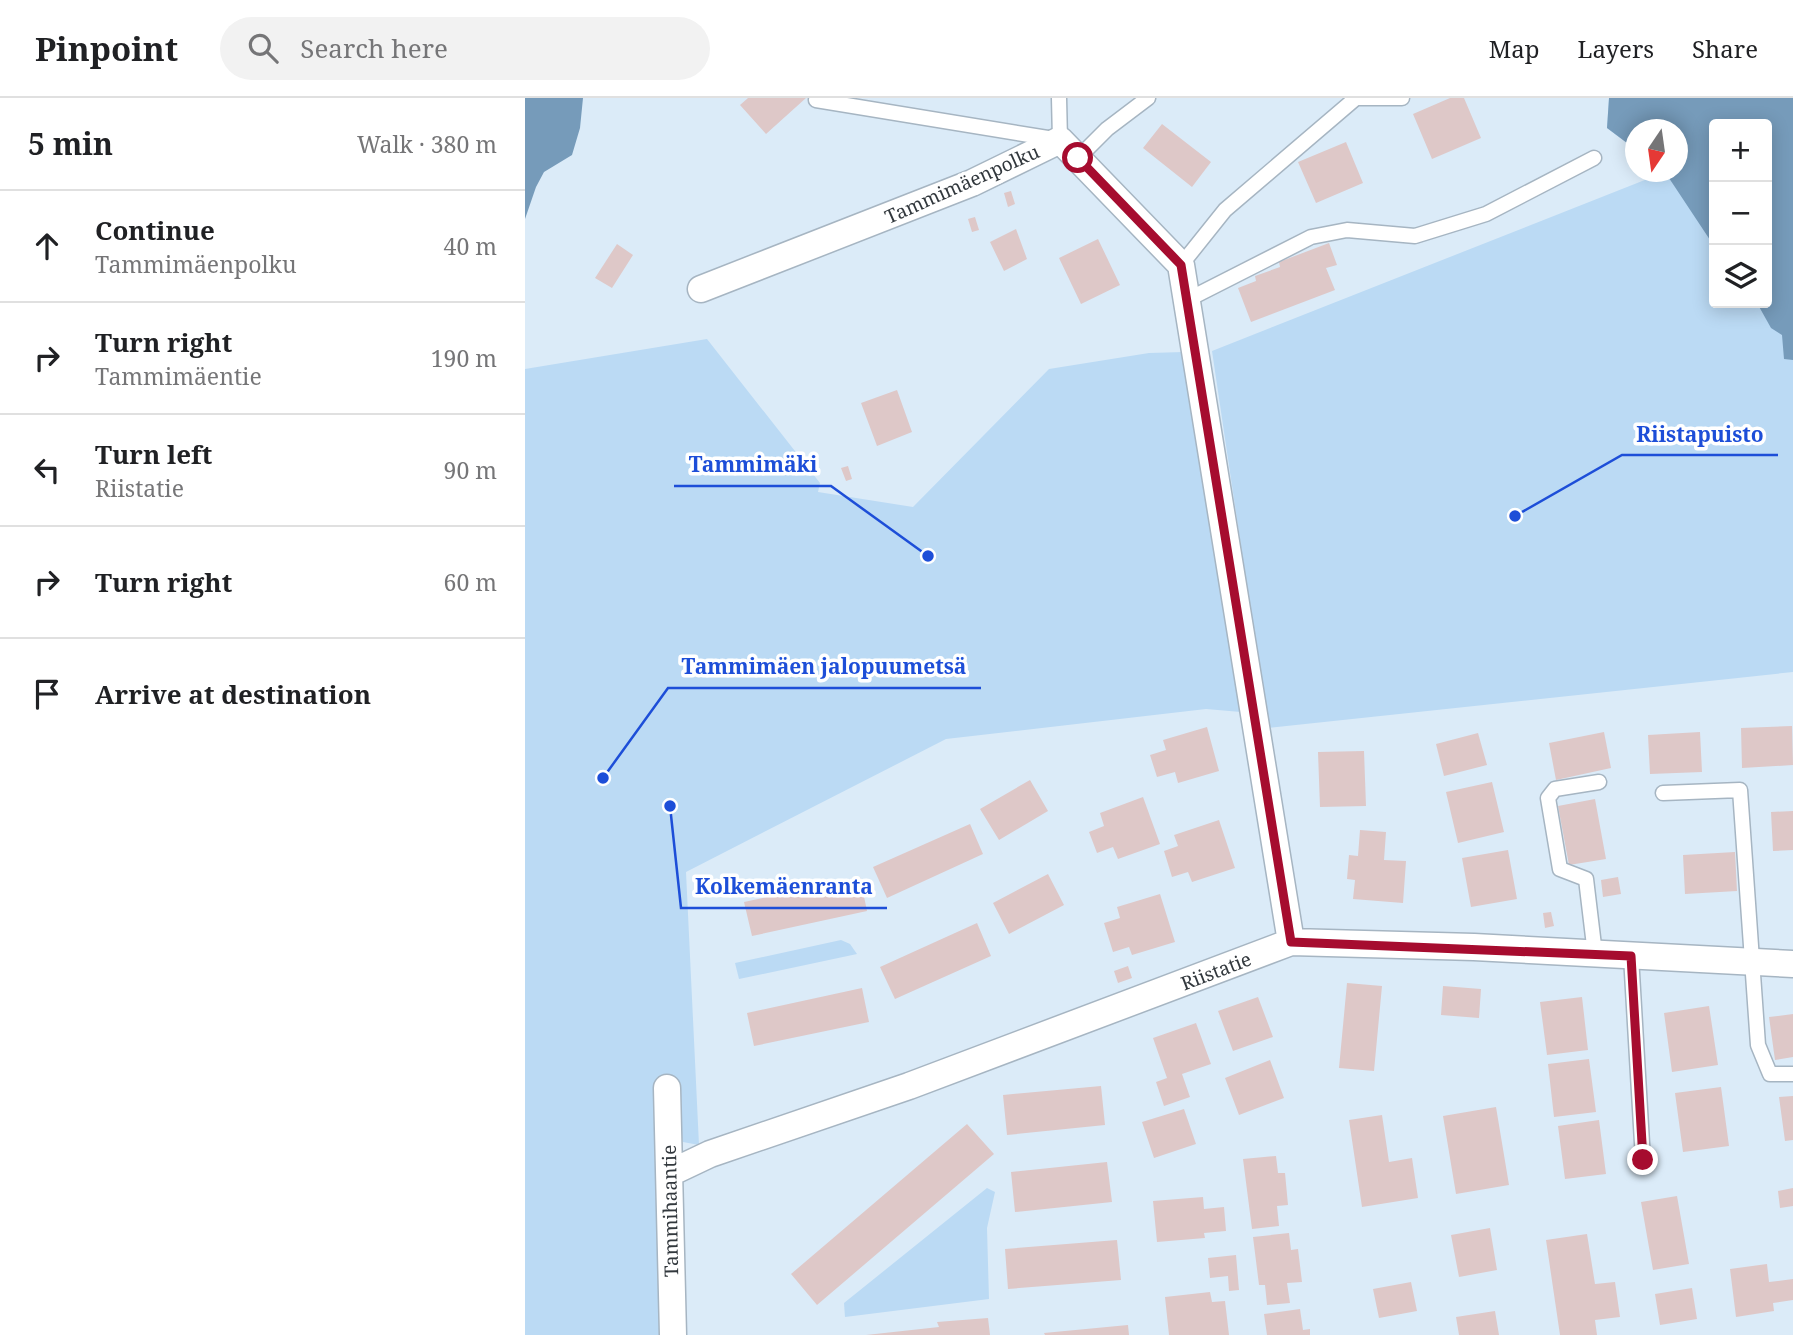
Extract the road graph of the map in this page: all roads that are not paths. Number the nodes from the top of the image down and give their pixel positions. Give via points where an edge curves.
1 (1059, 98) edge
2 (1148, 98) edge
3 (1358, 98) edge
4 (1402, 98) edge
5 (816, 100) dead end
6 (1069, 149) junction
7 (1594, 158) dead end
8 (1181, 265) junction
9 (701, 289) dead end
10 (1187, 300) junction
11 (1599, 782) dead end
12 (1663, 793) dead end
13 (1291, 942) junction
14 (1595, 954) junction
15 (1631, 956) junction
16 (1752, 963) junction
17 (1793, 964) edge
18 (1793, 1074) edge
19 (667, 1088) dead end
20 (1643, 1160) dead end
21 (670, 1172) junction
22 (673, 1335) edge

1 - 6 lane
2 - 6 lane via 1107,129
3 - 4 lane
3 - 8 lane via 1225,210
5 - 6 lane
6 - 8 street
6 - 9 street, Tammimäenpolku
7 - 10 lane via 1486,214 1415,236 1347,230 1311,237
8 - 10 street
10 - 13 street
11 - 14 lane via 1555,789 1548,798 1560,869 1587,879
12 - 16 lane via 1740,790
13 - 14 street, Riistatie
13 - 21 street, Riistatie
14 - 15 street, Riistatie
15 - 16 street, Riistatie
15 - 20 lane
16 - 17 street, Riistatie
16 - 18 lane via 1758,1045 1770,1074
19 - 21 street, Tammihaantie
21 - 22 street, Tammihaantie

